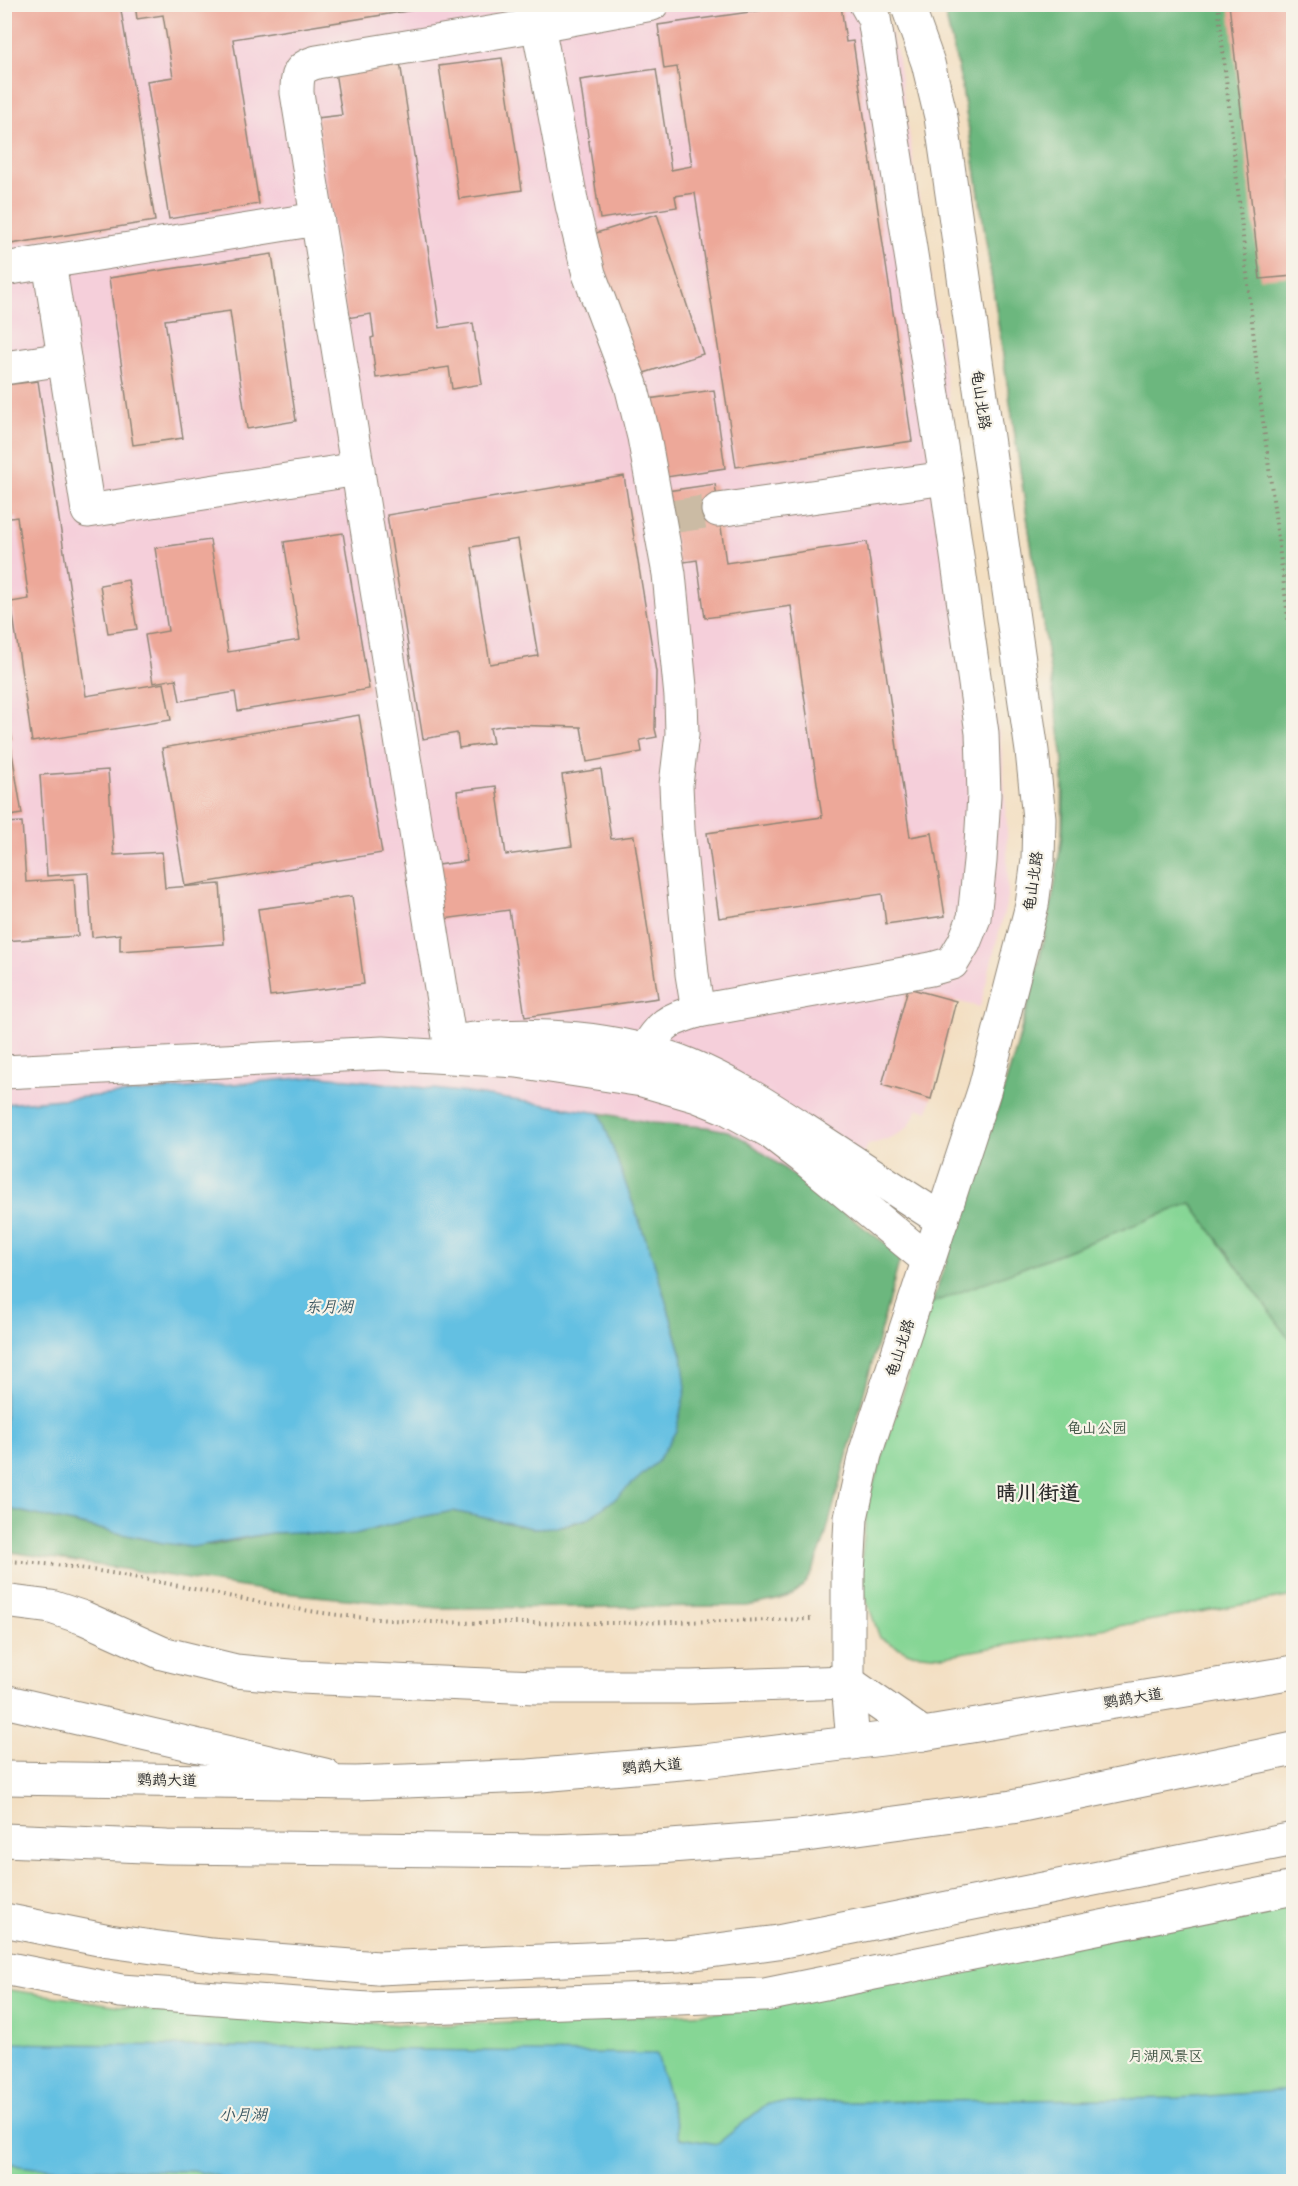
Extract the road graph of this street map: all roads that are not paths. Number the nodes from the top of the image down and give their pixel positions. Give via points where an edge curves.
1 (652, 4) edge
2 (866, 4) edge
3 (907, 4) edge
4 (538, 25) junction
5 (317, 219) junction
6 (49, 262) junction
7 (4, 269) edge
8 (64, 359) junction
9 (4, 368) edge
10 (358, 469) junction
11 (946, 478) junction
12 (718, 510) tunnel mouth
13 (698, 1011) junction
14 (451, 1049) junction
15 (644, 1052) junction
16 (4, 1072) edge
17 (942, 1220) junction
18 (928, 1260) junction
19 (4, 1601) edge
20 (1293, 1672) edge
21 (848, 1682) junction
22 (4, 1701) edge
23 (923, 1734) junction
24 (853, 1743) junction
25 (1293, 1749) edge
26 (4, 1778) edge
27 (356, 1783) junction
28 (1293, 1839) edge
29 (4, 1840) edge
30 (1293, 1888) edge
31 (4, 1920) edge
32 (4, 1968) edge

1 - 4 main road
2 - 11 main road via 874,18
3 - 17 main road, 龟山北路 via 928,63 941,117 1039,818 1032,905 985,1088
4 - 5 main road via 306,65 297,79 297,93
4 - 13 main road via 589,274 631,385 665,518 681,697 682,734 676,785 678,830
5 - 6 main road
5 - 10 main road
6 - 7 main road
6 - 8 main road
8 - 9 main road
8 - 10 main road via 88,511
10 - 14 main road
11 - 12 main road
11 - 13 main road via 982,733 980,861 974,918 964,943 952,963 931,969
13 - 15 main road via 661,1027
14 - 15 main road via 485,1037 559,1038
14 - 16 main road
14 - 18 main road via 642,1080 727,1108 769,1131
15 - 17 main road via 686,1064 751,1096
17 - 18 main road, 龟山北路
18 - 21 main road, 龟山北路 via 865,1454 851,1518
19 - 21 main road via 51,1606 162,1653 236,1671 535,1687
20 - 23 main road, 鹦鹉大道
21 - 23 main road
21 - 24 main road, 龟山北路
22 - 27 main road
23 - 24 main road, 鹦鹉大道
24 - 27 main road, 鹦鹉大道 via 529,1776
25 - 29 main road via 1012,1807 799,1836 658,1847 549,1851 190,1847
26 - 27 main road, 鹦鹉大道
28 - 31 main road, bridge via 778,1942 680,1955 378,1968 211,1955 109,1941
30 - 32 main road via 765,1995 368,2009 122,1991

